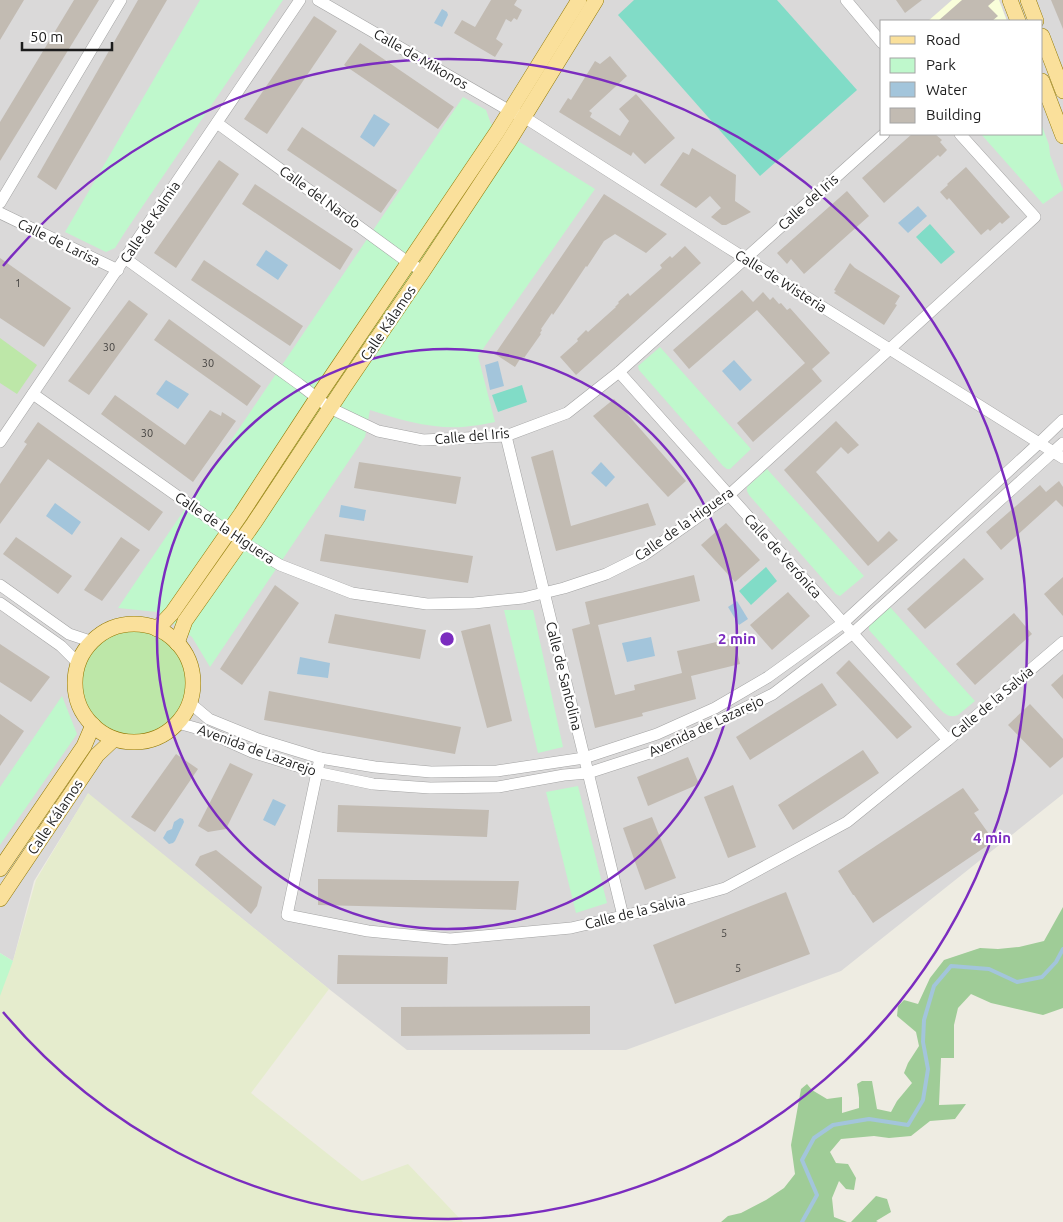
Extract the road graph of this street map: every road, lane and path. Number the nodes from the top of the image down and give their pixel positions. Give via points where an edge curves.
1 (121, 0) edge
2 (300, 0) edge
3 (318, 0) edge
4 (579, 0) edge
5 (596, 0) edge
6 (846, 0) edge
7 (1010, 0) edge
8 (1028, 0) edge
9 (1018, 20) edge
10 (1036, 20) edge
11 (1043, 39) edge
12 (880, 41) edge
13 (1043, 84) edge
14 (1063, 91) edge
15 (517, 114) junction
16 (217, 123) junction
17 (883, 135) edge
18 (961, 135) edge
19 (1063, 136) edge
20 (0, 203) edge
21 (0, 213) edge
22 (745, 258) junction
23 (126, 259) junction
24 (409, 263) junction
25 (118, 270) junction
26 (423, 271) junction
27 (890, 350) junction
28 (619, 372) junction
29 (33, 394) junction
30 (317, 398) junction
31 (330, 408) junction
32 (1063, 420) edge
33 (506, 436) junction
34 (0, 442) edge
35 (1039, 443) junction
36 (1063, 443) edge
37 (1058, 455) edge
38 (728, 495) junction
39 (227, 532) junction
40 (241, 541) junction
41 (0, 585) edge
42 (544, 593) junction
43 (0, 603) edge
44 (844, 623) junction
45 (158, 629) junction
46 (853, 633) junction
47 (92, 642) junction
48 (1063, 642) edge
49 (177, 643) junction
50 (79, 664) junction
51 (190, 703) junction
52 (178, 723) junction
53 (92, 725) junction
54 (114, 739) junction
55 (948, 740) junction
56 (320, 758) junction
57 (584, 758) junction
58 (316, 772) junction
59 (588, 774) junction
60 (0, 869) edge
61 (0, 899) edge
62 (623, 916) junction

1 - 20 street
2 - 16 street, Calle de Kalmia
3 - 15 street, Calle de Mikonos
4 - 15 main road, Calle Kálamos
5 - 15 main road, Calle Kálamos
6 - 12 street
7 - 9 main road
8 - 10 main road
11 - 14 main road
13 - 19 main road
15 - 22 street, Calle de Wisteria
15 - 24 main road, Calle Kálamos
15 - 26 main road, Calle Kálamos
16 - 23 street, Calle de Kalmia
16 - 24 street, Calle del Nardo
17 - 22 street, Calle del Iris
18 - 27 street, Calle de la Higuera via 1035,217
21 - 25 street, Calle de Larisa
22 - 27 street, Calle de Wisteria
22 - 28 street, Calle del Iris
23 - 25 street, Calle de Kalmia
23 - 30 street, Calle del Iris
24 - 26 street, Calle del Nardo
24 - 30 main road, Calle Kálamos
25 - 29 street, Calle de Kalmia
26 - 31 main road, Calle Kálamos
27 - 35 street, Calle de Wisteria
27 - 38 street, Calle de la Higuera
28 - 33 street, Calle del Iris via 567,413
28 - 38 street, Calle de Verónica
29 - 34 street, Calle de Kalmia
29 - 39 street, Calle de la Higuera
30 - 31 street, Calle del Iris
30 - 39 main road, Calle Kálamos
31 - 33 street, Calle del Iris via 378,431 423,440
31 - 40 main road, Calle Kálamos
32 - 35 street, Avenida de Lazarejo
33 - 42 street, Calle de Santolina
35 - 37 street
35 - 44 street, Avenida de Lazarejo
36 - 37 street, Avenida de Lazarejo
37 - 46 street, Avenida de Lazarejo
38 - 42 street, Calle de la Higuera via 644,555 606,574
38 - 44 street, Calle de Verónica
39 - 40 street, Calle de la Higuera
39 - 45 main road, Calle Kálamos
40 - 42 street, Calle de la Higuera via 280,565 352,593 427,604 474,603
40 - 49 main road, Calle Kálamos via 185,622
41 - 47 street via 69,634
42 - 57 street, Calle de Santolina
43 - 50 street via 61,646
44 - 46 street, Calle de Verónica
44 - 57 street, Avenida de Lazarejo via 768,677 715,708 657,734
45 - 47 main road via 144,625 116,627
45 - 49 main road
46 - 55 street, Calle de Verónica
46 - 59 street, Avenida de Lazarejo via 773,694 662,749
47 - 50 main road
48 - 55 street, Calle de la Salvia
49 - 51 main road via 192,671
50 - 53 main road via 76,677 78,703
51 - 52 main road
51 - 56 street, Avenida de Lazarejo via 209,719 258,739
52 - 54 main road via 167,732 142,742
52 - 58 street, Avenida de Lazarejo via 203,730 252,752
53 - 54 main road
53 - 60 main road, Calle Kálamos via 84,746
54 - 61 main road, Calle Kálamos via 97,755
55 - 62 street, Calle de la Salvia via 847,822 725,888
56 - 57 street, Avenida de Lazarejo via 431,772 497,771
56 - 58 street, Calle de la Salvia
57 - 59 street, Calle de Santolina
58 - 59 street, Avenida de Lazarejo via 373,784 430,788 498,787
58 - 62 street, Calle de la Salvia via 286,915 368,930 450,939 571,928
59 - 62 street, Calle de Santolina

